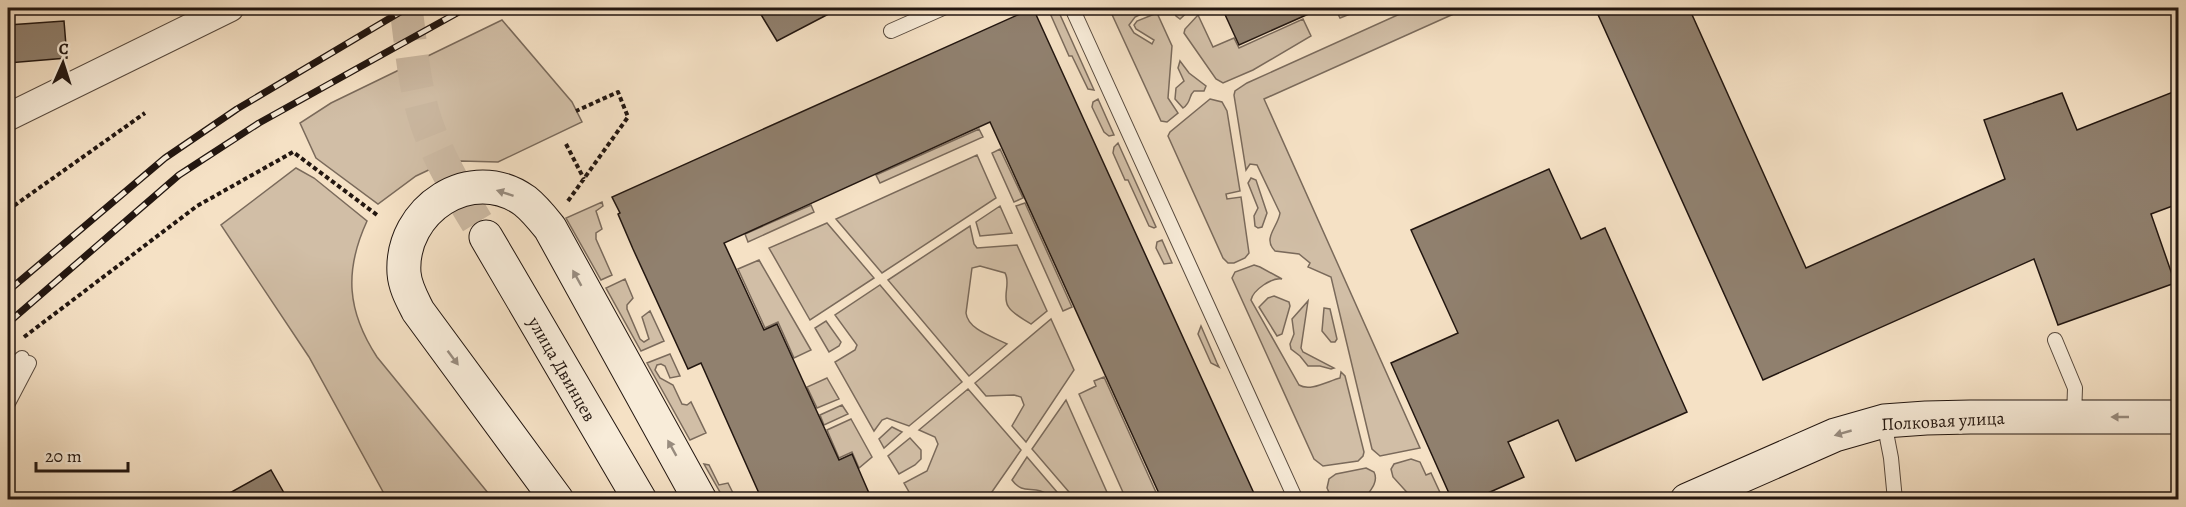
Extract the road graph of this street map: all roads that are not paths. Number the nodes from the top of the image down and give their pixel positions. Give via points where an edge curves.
1 (230, 8) edge
2 (943, 8) edge
3 (1072, 8) edge
4 (891, 31) dead end
5 (8, 117) edge
6 (486, 237) tunnel mouth
7 (2055, 339) dead end
8 (25, 361) junction
9 (8, 372) edge
10 (8, 391) edge
11 (8, 403) edge
12 (2074, 417) junction
13 (2178, 417) edge
14 (1884, 422) junction
15 (557, 500) edge
16 (639, 500) edge
17 (700, 500) edge
18 (1296, 500) edge
19 (1687, 500) edge
20 (1895, 500) edge

1 - 5 street
2 - 4 lane
3 - 18 lane
6 - 16 street, улица Двинцев
7 - 12 lane via 2075,388
8 - 9 lane
8 - 10 lane
8 - 11 lane
13 -> 12 street, Полковая улица
12 - 14 street, Полковая улица via 1937,417
14 -> 19 street, Полковая улица via 1835,435
14 - 20 lane
17 -> 15 street via 538,213 524,200 506,192 486,188 448,195 431,206 409,237 404,256 409,294

